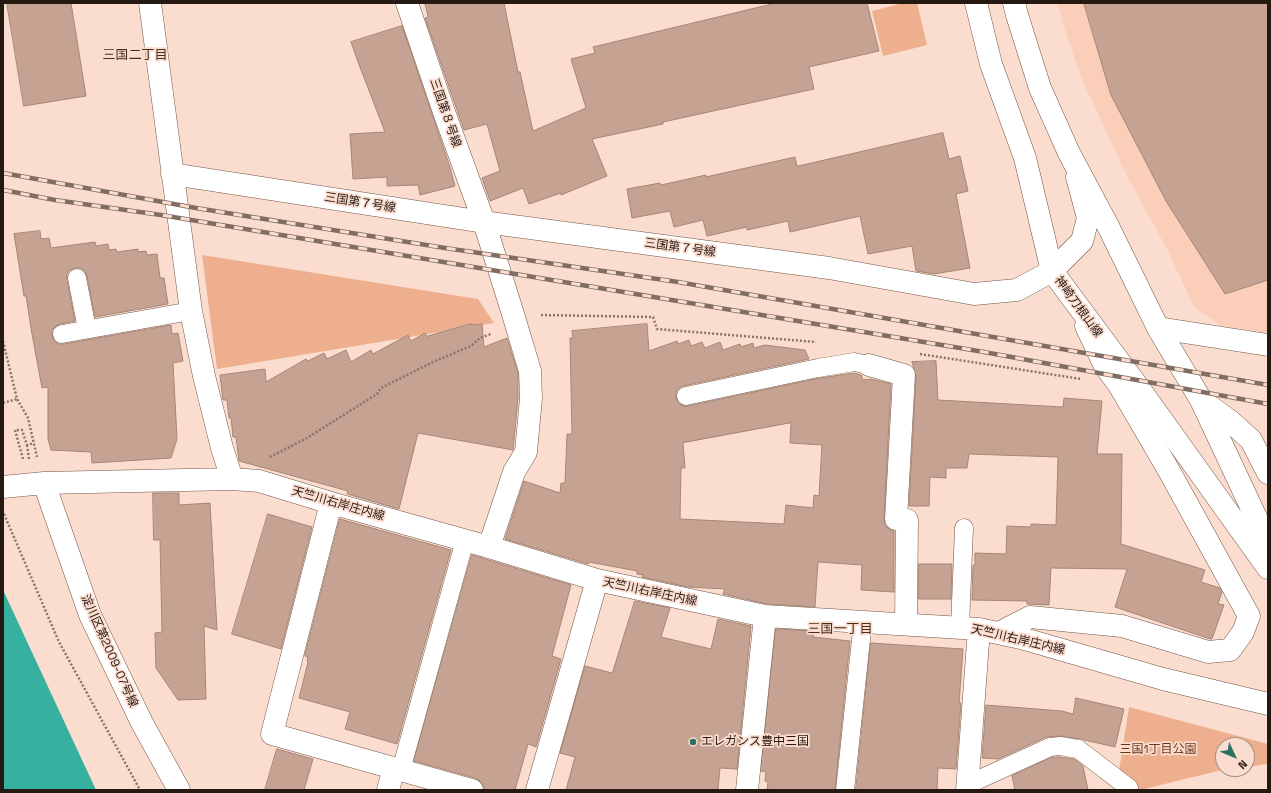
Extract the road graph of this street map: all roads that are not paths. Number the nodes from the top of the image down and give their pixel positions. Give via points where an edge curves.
1 (150, 3) edge
2 (407, 3) edge
3 (976, 3) edge
4 (1014, 3) edge
5 (1069, 153) junction
6 (172, 174) junction
7 (484, 222) junction
8 (1052, 271) junction
9 (78, 278) dead end
10 (1074, 302) junction
11 (190, 311) junction
12 (1158, 328) junction
13 (87, 329) junction
14 (62, 334) dead end
15 (1268, 345) edge
16 (869, 365) joint
17 (686, 396) dead end
18 (1201, 400) junction
19 (1268, 473) edge
20 (232, 479) junction
21 (40, 484) junction
22 (3, 487) edge
23 (331, 503) junction
24 (964, 528) dead end
25 (465, 540) junction
26 (1268, 543) edge
27 (489, 547) junction
28 (1268, 568) edge
29 (597, 580) junction
30 (765, 616) junction
31 (863, 621) junction
32 (906, 624) junction
33 (979, 630) junction
34 (1268, 704) edge
35 (397, 769) junction
36 (967, 788) edge
37 (1129, 788) dead end
38 (179, 790) edge
39 (388, 790) edge
40 (472, 790) edge
41 (537, 790) edge
42 (747, 790) edge
43 (845, 790) edge

1 - 6 street
2 - 7 street, 三国第８号線
3 - 8 street, 神崎刀根山線 via 991,64 1025,158
4 - 5 street via 1040,88
5 - 8 street, 三国第７号線 via 1088,218 1082,241
5 - 12 street
6 - 7 street, 三国第７号線
6 - 11 street
7 - 8 street, 三国第７号線 via 829,268 974,294 1017,290
7 - 27 street, 三国第８号線 via 530,371 531,398 526,452 514,472
8 - 10 street, 神崎刀根山線
9 - 13 lane
10 - 28 street, 神崎刀根山線
10 - 33 street via 1106,366 1168,469 1249,616 1243,632 1230,650 1208,652 1122,626 1030,617
11 - 13 lane
11 - 20 street via 222,448
12 - 15 street
12 - 18 street
13 - 14 lane
16 - 17 lane via 854,362 817,365
16 - 32 street via 904,375 896,519 908,520
18 - 19 street via 1230,420 1252,440
18 - 26 street
20 - 21 street, 天竺川右岸庄内線
20 - 23 street, 天竺川右岸庄内線 via 259,481
21 - 22 street, 天竺川右岸庄内線
21 - 38 street, 淀川区第2009-07号線 via 90,615 142,723
23 - 25 street, 天竺川右岸庄内線
23 - 35 street via 272,734
24 - 33 lane
25 - 27 street, 天竺川右岸庄内線
25 - 35 lane
27 - 29 street, 天竺川右岸庄内線
29 - 30 street, 天竺川右岸庄内線
29 - 41 street
30 - 31 street, 天竺川右岸庄内線
30 - 42 street
31 - 32 street, 天竺川右岸庄内線
31 - 43 lane
32 - 33 street, 天竺川右岸庄内線
33 - 34 street, 天竺川右岸庄内線
33 - 36 street
35 - 39 street
35 - 40 street
36 - 37 lane via 1050,747 1060,746 1078,749

